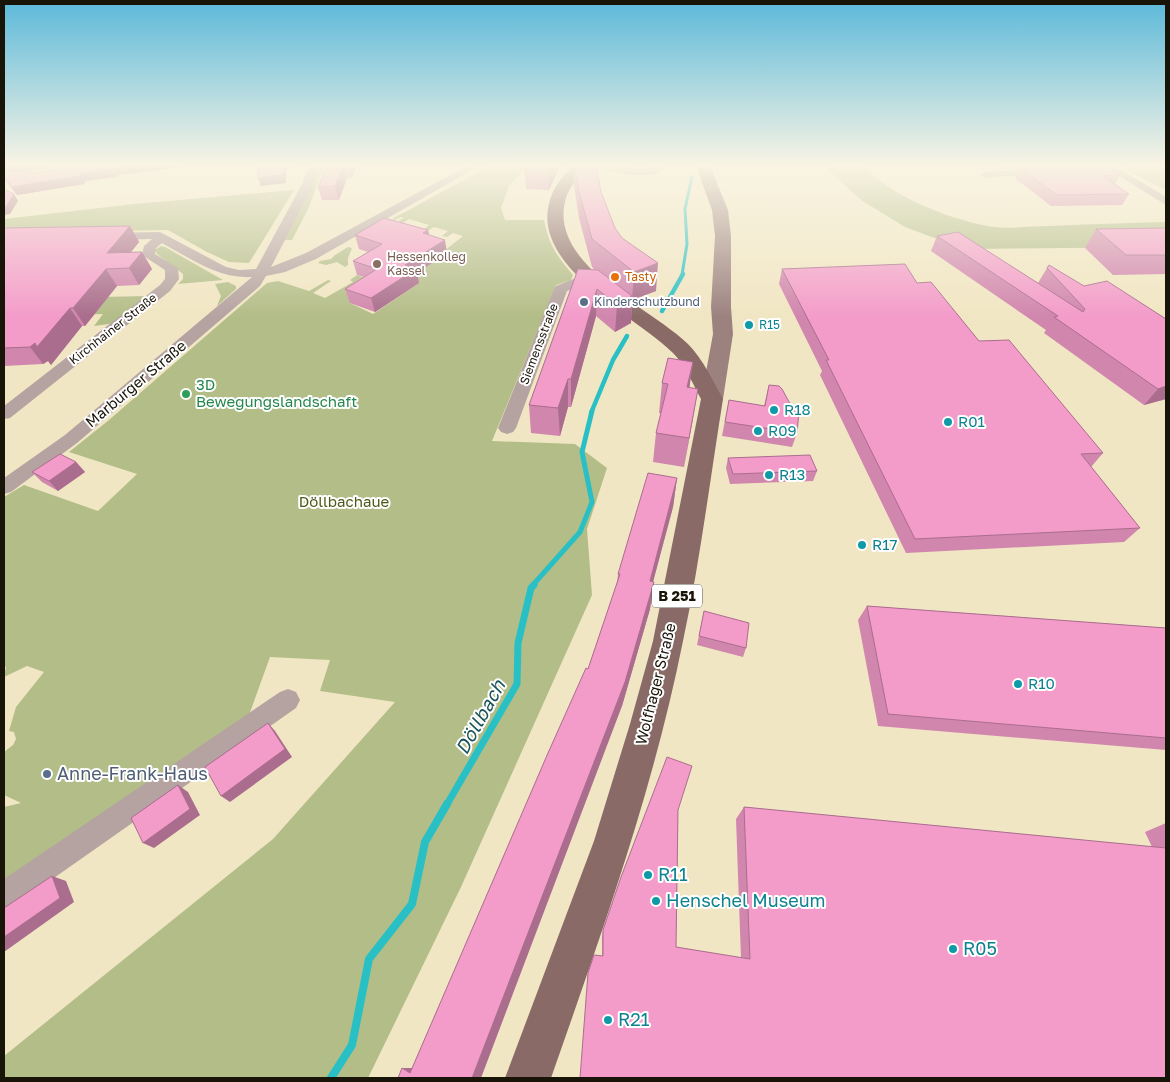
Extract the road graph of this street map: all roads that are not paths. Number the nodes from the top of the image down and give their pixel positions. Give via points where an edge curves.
1 (291, 216) edge
2 (383, 216) edge
3 (556, 216) edge
4 (721, 216) edge
5 (99, 236) edge
6 (161, 238) junction
7 (261, 273) junction
8 (588, 276) junction
9 (722, 342) junction
10 (683, 351) junction
11 (712, 399) junction
12 (4, 414) edge
13 (507, 428) dead end
14 (4, 486) edge
15 (288, 700) dead end
16 (4, 896) edge
17 (528, 1078) edge

1 - 7 street, Marburger Straße
2 - 7 street via 311,256
3 - 8 main road via 563,243
4 - 9 street
5 - 6 street via 156,235
6 - 7 street via 222,270 239,274
6 - 12 street, Kirchhainer Straße via 150,246 148,255 171,268 172,279 165,288
7 - 14 street, Marburger Straße via 238,298 71,439
8 - 10 main road
8 - 13 street, Siemensstraße via 561,289
9 - 10 street via 698,353
9 - 11 street
10 - 11 main road
11 - 17 main road, Wolfhager Straße / B 251 via 668,640 647,724 613,841
15 - 16 street

